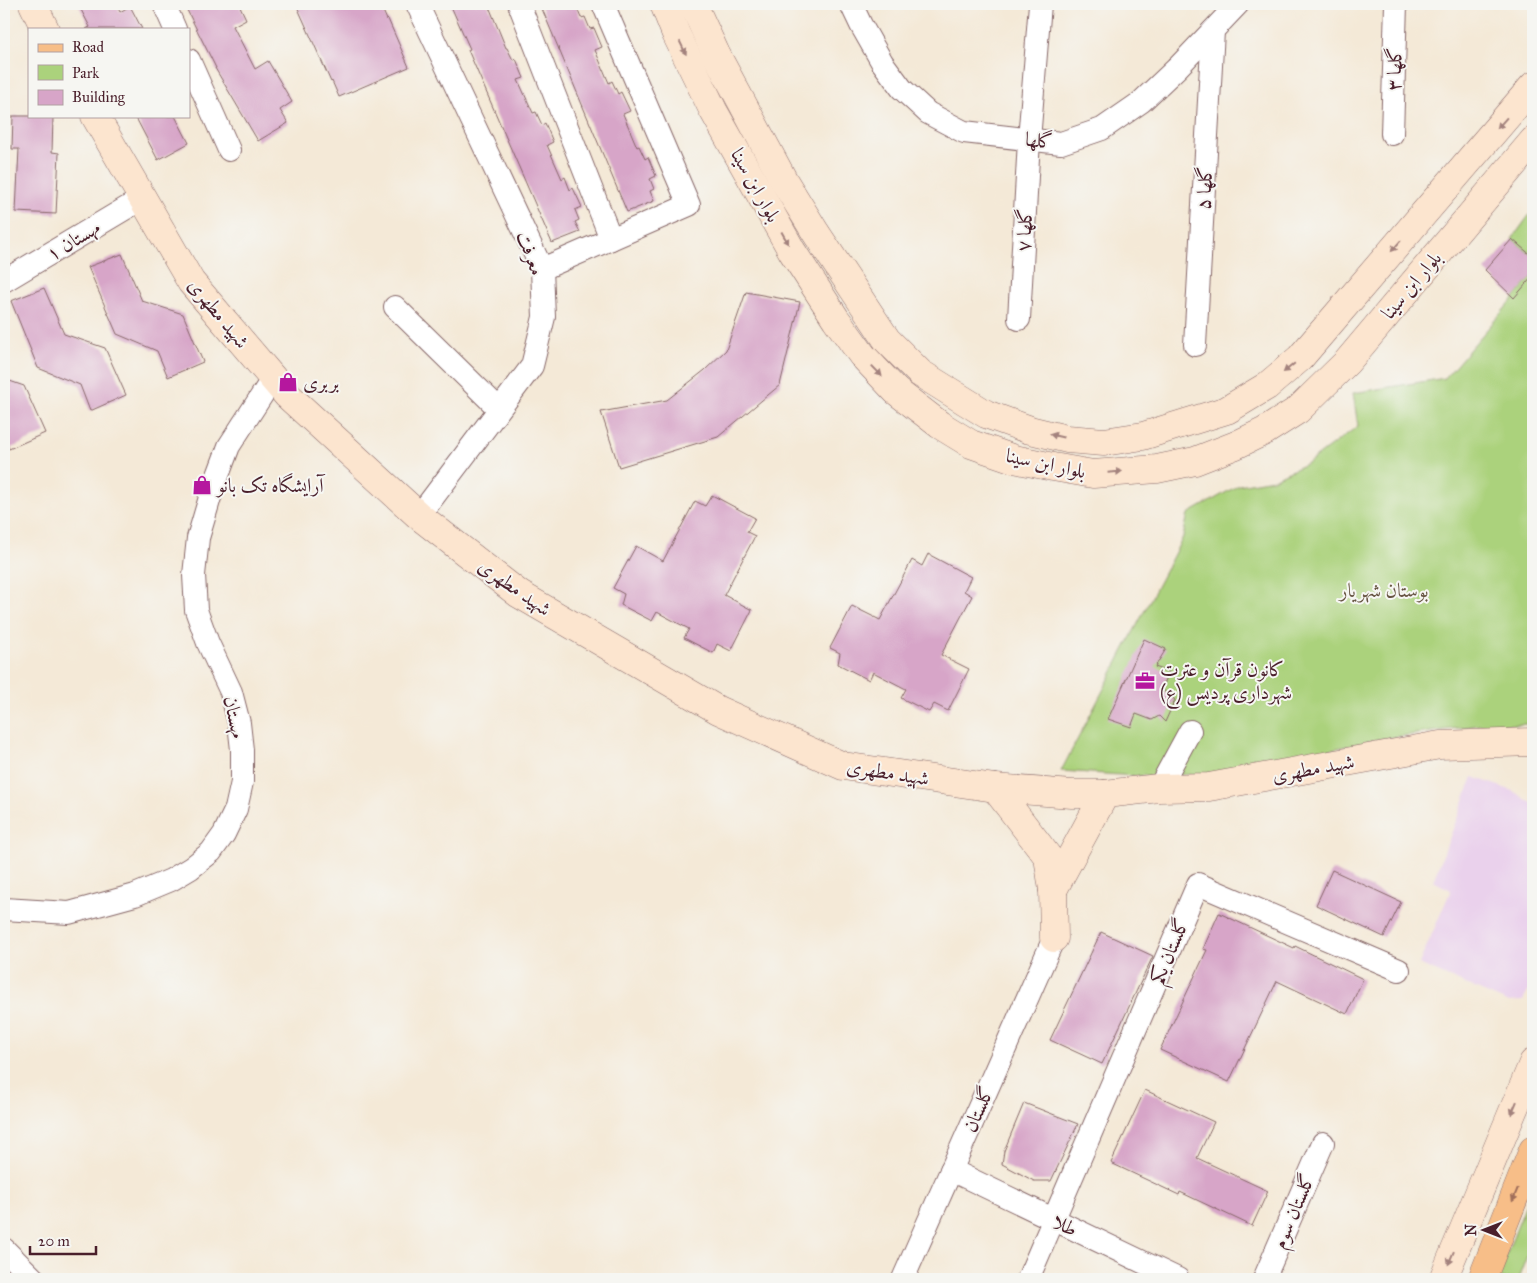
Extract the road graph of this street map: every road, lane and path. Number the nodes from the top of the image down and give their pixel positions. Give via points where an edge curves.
1 (33, 4) edge
2 (164, 4) edge
3 (416, 4) edge
4 (519, 4) edge
5 (602, 4) edge
6 (664, 4) edge
7 (693, 4) edge
8 (851, 4) edge
9 (1040, 4) edge
10 (1238, 4) edge
11 (1396, 4) edge
12 (45, 28) edge
13 (175, 28) edge
14 (1213, 31) junction
15 (190, 62) edge
16 (1533, 86) edge
17 (96, 118) edge
18 (1392, 134) dead end
19 (1029, 140) junction
20 (1533, 141) edge
21 (229, 150) dead end
22 (143, 198) junction
23 (611, 239) junction
24 (542, 269) junction
25 (4, 282) edge
26 (395, 307) dead end
27 (1018, 320) dead end
28 (1195, 345) dead end
29 (273, 378) junction
30 (499, 410) junction
31 (419, 516) junction
32 (1190, 731) dead end
33 (1529, 744) edge
34 (995, 788) junction
35 (1159, 788) junction
36 (1105, 794) junction
37 (1053, 890) junction
38 (4, 909) edge
39 (1054, 938) joint
40 (1399, 970) dead end
41 (1533, 1063) edge
42 (1323, 1143) dead end
43 (1533, 1150) edge
44 (951, 1170) junction
45 (1054, 1220) junction
46 (4, 1249) edge
47 (34, 1279) edge
48 (903, 1279) edge
49 (1028, 1279) edge
50 (1178, 1279) edge
51 (1264, 1279) edge
52 (1442, 1279) edge
53 (1482, 1279) edge

1 - 12 main road
2 - 13 street
3 - 24 street, معرفت
4 - 23 street
5 - 23 street via 689,205
6 -> 20 main road, بلوار ابن سینا via 714,110 792,251 862,355 896,391 971,444 1014,459 1061,469 1093,474 1157,469 1195,462 1265,431 1298,410 1347,362
16 -> 7 main road, بلوار ابن سینا via 1300,358 1267,386 1227,410 1143,436 1104,442 1067,439 986,414 920,373 887,340 784,180 716,54
8 - 19 street, گلها via 882,62 902,89 928,113 964,132
9 - 19 street, گلها ۷
10 - 14 street, گلها
11 - 18 street, گلها ۳
14 - 19 street, گلها via 1141,102 1102,129 1061,143
14 - 28 street, گلها ۵
15 - 21 street
17 - 22 main road, شهید مطهری
19 - 27 street, گلها ۷
22 - 25 street, مهستان ۱
22 - 29 main road, شهید مطهری via 191,282
23 - 24 street
24 - 30 street, معرفت via 544,317 532,366
26 - 30 street
29 - 31 main road, شهید مطهری via 287,395
29 - 38 street, مهستان via 230,446 198,538 194,575 196,610 231,692 239,723 242,782 236,809 224,834 211,852 191,868 135,896 68,913
30 - 31 street, معرفت
31 - 34 main road, شهید مطهری via 519,594 718,710 843,766
32 - 35 street
33 - 35 main road, شهید مطهری via 1440,744 1209,787
34 - 36 main road, شهید مطهری
34 - 37 main road via 1048,857
35 - 36 main road, شهید مطهری
36 - 37 main road
37 - 39 main road
39 - 44 street, گلستان
40 - 45 street, گلستان یکم via 1198,884
41 -> 52 main road
42 - 51 street, گلستان سوم
43 -> 53 main road
44 - 45 street, طلا
44 - 48 street, گلستان
45 - 49 street
45 - 50 street, طلا
46 - 47 street

